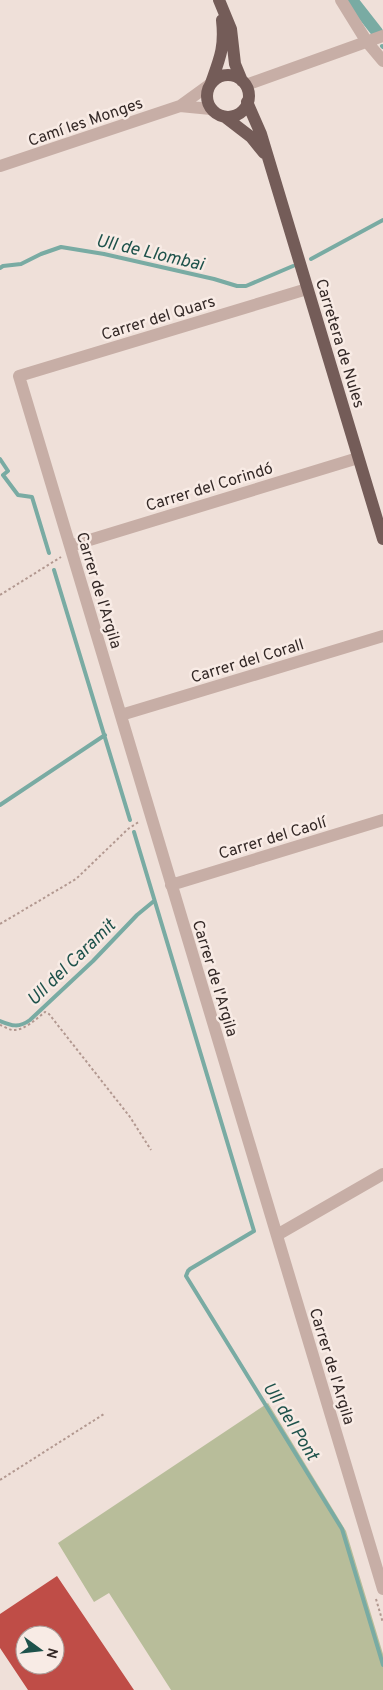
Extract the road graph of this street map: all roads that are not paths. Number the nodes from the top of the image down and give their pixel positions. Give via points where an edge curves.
1 (341, 0) edge
2 (218, 1) edge
3 (383, 36) edge
4 (367, 42) junction
5 (383, 61) edge
6 (210, 84) junction
7 (246, 90) junction
8 (180, 106) junction
9 (211, 109) junction
10 (225, 116) junction
11 (268, 157) junction
12 (0, 166) edge
13 (307, 289) junction
14 (19, 376) joint
15 (358, 458) junction
16 (383, 539) edge
17 (70, 548) junction
18 (383, 636) edge
19 (121, 715) junction
20 (383, 820) edge
21 (171, 884) junction
22 (383, 1174) edge
23 (277, 1235) junction
24 (383, 1589) edge

1 - 4 street
2 - 6 main road, Carretera de Nules via 224,32 222,53
2 - 7 main road, Carretera de Nules via 231,29 235,64
3 - 4 street
4 - 5 street
4 - 7 street via 261,79
6 - 7 main road via 220,76 232,75
6 - 8 street
6 - 9 main road via 207,97
7 - 10 main road via 243,110 235,116
7 - 11 main road, Carretera de Nules
8 - 9 street
8 - 12 street, Camí les Monges
9 - 10 main road
10 - 11 main road, Carretera de Nules via 251,137
11 - 13 main road, Carretera de Nules
13 - 14 street, Carrer del Quars
13 - 15 main road, Carretera de Nules
14 - 17 street, Carrer de l'Argila
15 - 16 main road, Carretera de Nules
15 - 17 street, Carrer del Corindó
17 - 19 street, Carrer de l'Argila
18 - 19 street, Carrer del Corall
19 - 21 street, Carrer de l'Argila
20 - 21 street, Carrer del Caolí
21 - 23 street, Carrer de l'Argila
22 - 23 street
23 - 24 street, Carrer de l'Argila

